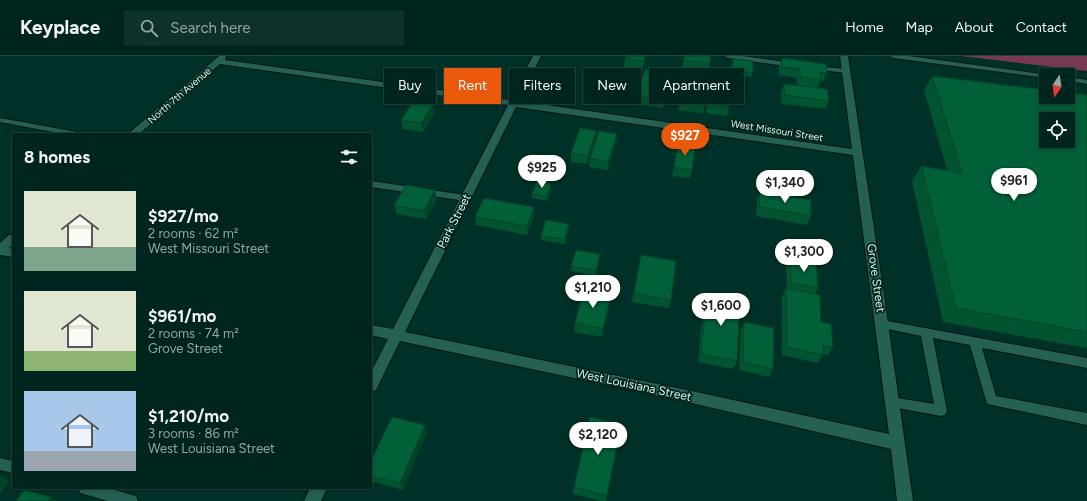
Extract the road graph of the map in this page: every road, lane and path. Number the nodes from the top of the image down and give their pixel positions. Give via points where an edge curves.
1 (537, 56) edge
2 (728, 56) edge
3 (844, 56) edge
4 (893, 56) edge
5 (221, 58) edge
6 (531, 68) edge
7 (846, 71) junction
8 (1039, 75) edge
9 (1075, 80) edge
10 (1087, 82) edge
11 (509, 103) edge
12 (513, 104) joint
13 (0, 120) edge
14 (72, 133) edge
15 (134, 133) edge
16 (858, 153) junction
17 (372, 184) edge
18 (465, 198) junction
19 (12, 239) edge
20 (0, 250) edge
21 (12, 253) edge
22 (882, 324) junction
23 (372, 330) edge
24 (926, 332) junction
25 (397, 336) junction
26 (975, 342) junction
27 (1087, 363) edge
28 (372, 384) edge
29 (891, 402) junction
30 (1087, 419) edge
31 (896, 443) junction
32 (0, 464) edge
33 (12, 467) edge
34 (89, 489) edge
35 (318, 489) edge
36 (131, 501) edge
37 (312, 501) edge
38 (905, 501) edge

1 - 6 street, Park Street
2 - 7 lane
3 - 7 street, Grove Street
4 - 8 lane
5 - 11 street, West Missouri Street
5 - 15 street, North 7th Avenue
7 - 16 street, Grove Street
9 - 10 lane
12 - 16 street, West Missouri Street
12 - 18 street, Park Street
13 - 14 lane
16 - 22 street, Grove Street
17 - 18 lane
18 - 25 street, Park Street
19 - 20 street
20 - 21 street
22 - 24 lane
22 - 29 street, Grove Street
23 - 25 street, West Louisiana Street
24 - 26 lane
24 - 29 lane via 942,412
25 - 28 street, Park Street
25 - 31 street, West Louisiana Street via 687,396
26 - 27 lane
26 - 30 lane via 991,400
29 - 31 street, Grove Street
31 - 38 street, Grove Street
32 - 33 lane
34 - 36 lane
35 - 37 street

